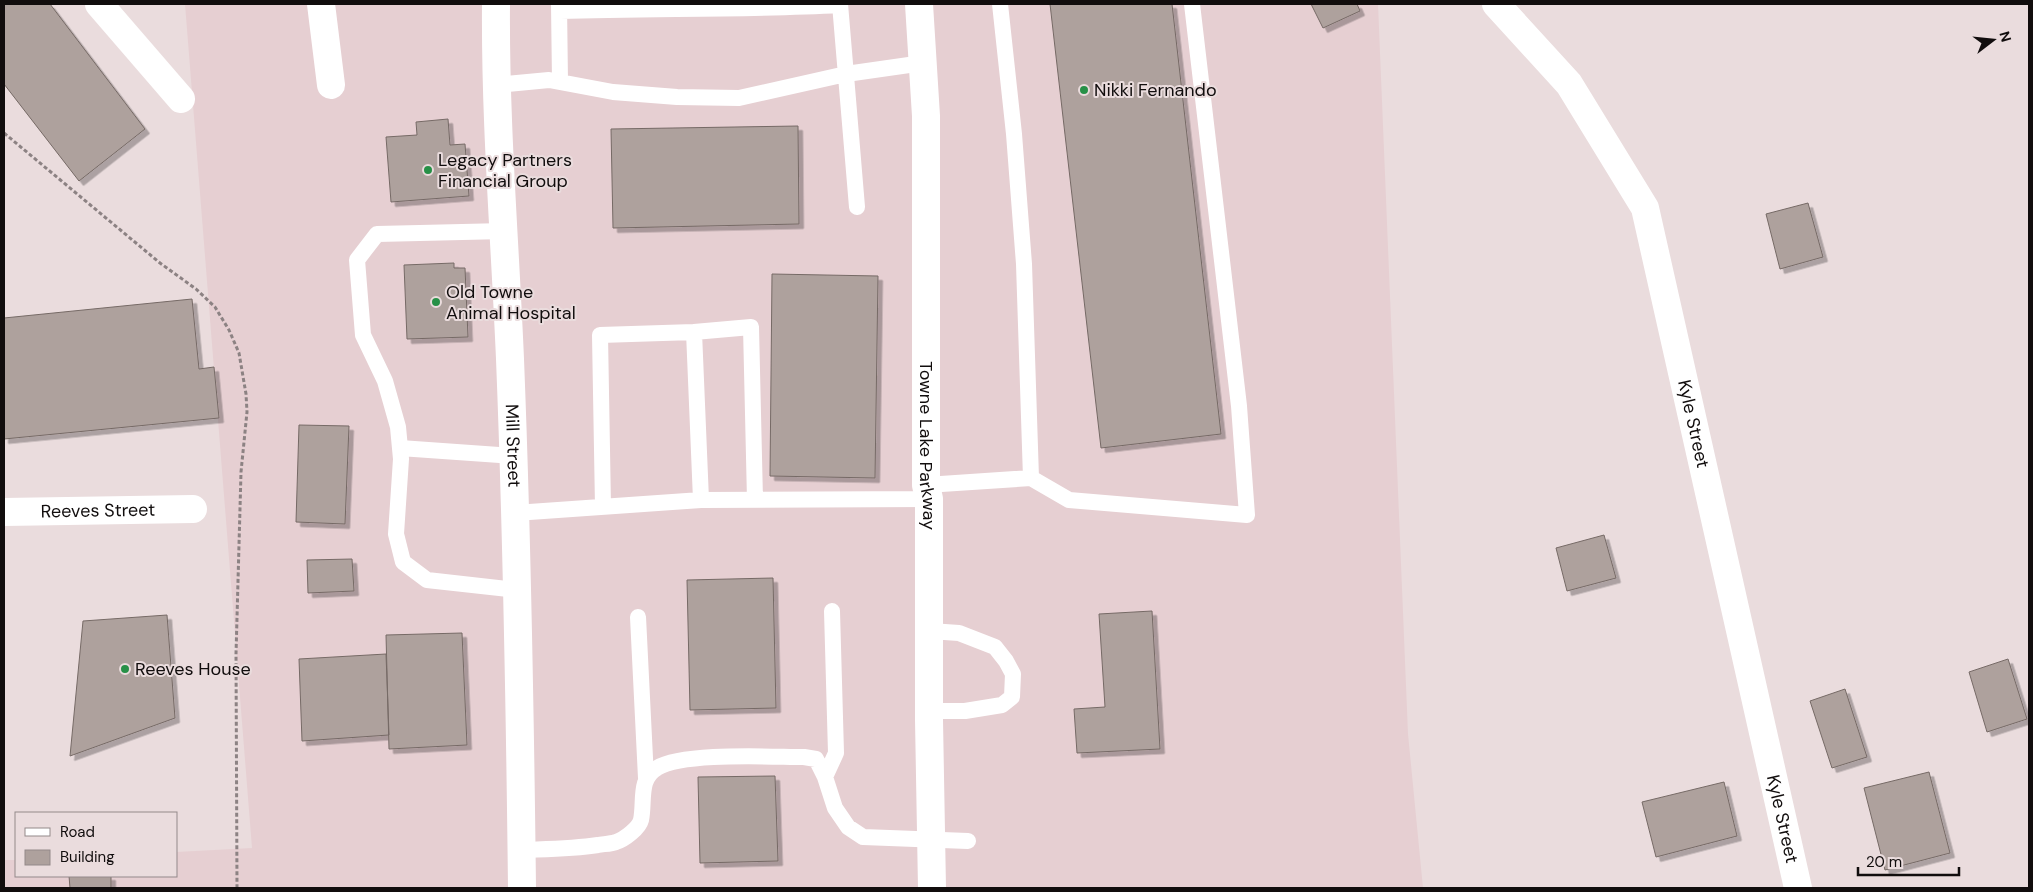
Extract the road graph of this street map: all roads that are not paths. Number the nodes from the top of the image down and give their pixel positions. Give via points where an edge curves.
1 (99, 4) edge
2 (321, 4) edge
3 (496, 4) edge
4 (840, 4) edge
5 (919, 4) edge
6 (1000, 4) edge
7 (1192, 4) edge
8 (1496, 4) edge
9 (560, 8) edge
10 (923, 63) junction
11 (846, 74) junction
12 (560, 82) junction
13 (331, 85) dead end
14 (496, 85) junction
15 (181, 100) dead end
16 (857, 207) dead end
17 (505, 230) junction
18 (694, 332) junction
19 (400, 448) junction
20 (514, 456) junction
21 (1031, 478) junction
22 (928, 492) junction
23 (701, 500) junction
24 (755, 500) junction
25 (603, 507) junction
26 (193, 509) dead end
27 (4, 512) edge
28 (515, 513) junction
29 (517, 590) junction
30 (832, 611) dead end
31 (638, 617) dead end
32 (930, 631) junction
33 (930, 711) junction
34 (825, 777) junction
35 (646, 778) junction
36 (932, 841) junction
37 (968, 841) dead end
38 (522, 850) junction
39 (522, 888) edge
40 (932, 888) edge
41 (1798, 888) edge

1 - 15 street
2 - 13 street
3 - 14 street, Mill Street
4 - 9 lane via 786,8
4 - 11 lane
5 - 10 street, Towne Lake Parkway
6 - 21 lane via 1024,264
7 - 21 lane via 1239,406 1247,515 1069,500
8 - 41 street, Kyle Street via 1569,84 1645,208
9 - 12 lane
10 - 11 lane
10 - 22 street, Towne Lake Parkway
11 - 12 lane via 739,98 612,92
11 - 16 lane
12 - 14 lane via 549,80
14 - 17 street, Mill Street
17 - 19 lane via 377,234 357,260 363,335 385,381 398,427
17 - 20 street, Mill Street
18 - 23 lane
18 - 24 lane via 751,327
18 - 25 lane via 600,336
19 - 20 lane
19 - 29 lane via 396,534 403,562 427,580
20 - 28 street, Mill Street
21 - 22 lane
22 - 24 lane
22 - 32 street, Towne Lake Parkway
23 - 24 lane
23 - 25 lane
25 - 28 lane
26 - 27 street, Reeves Street
28 - 29 street, Mill Street
29 - 38 street, Mill Street
30 - 34 lane via 836,753
31 - 35 lane
32 - 33 street, Towne Lake Parkway
32 - 33 lane via 959,632 995,647 1013,674 1012,697 1002,705 965,711
33 - 36 street, Towne Lake Parkway
34 - 35 lane via 816,759 804,756 682,760 656,768
34 - 36 lane via 836,808 848,827 863,837
35 - 38 lane via 640,821 632,832 617,842 568,849
36 - 37 lane
36 - 40 street, Towne Lake Parkway
38 - 39 street, Mill Street

